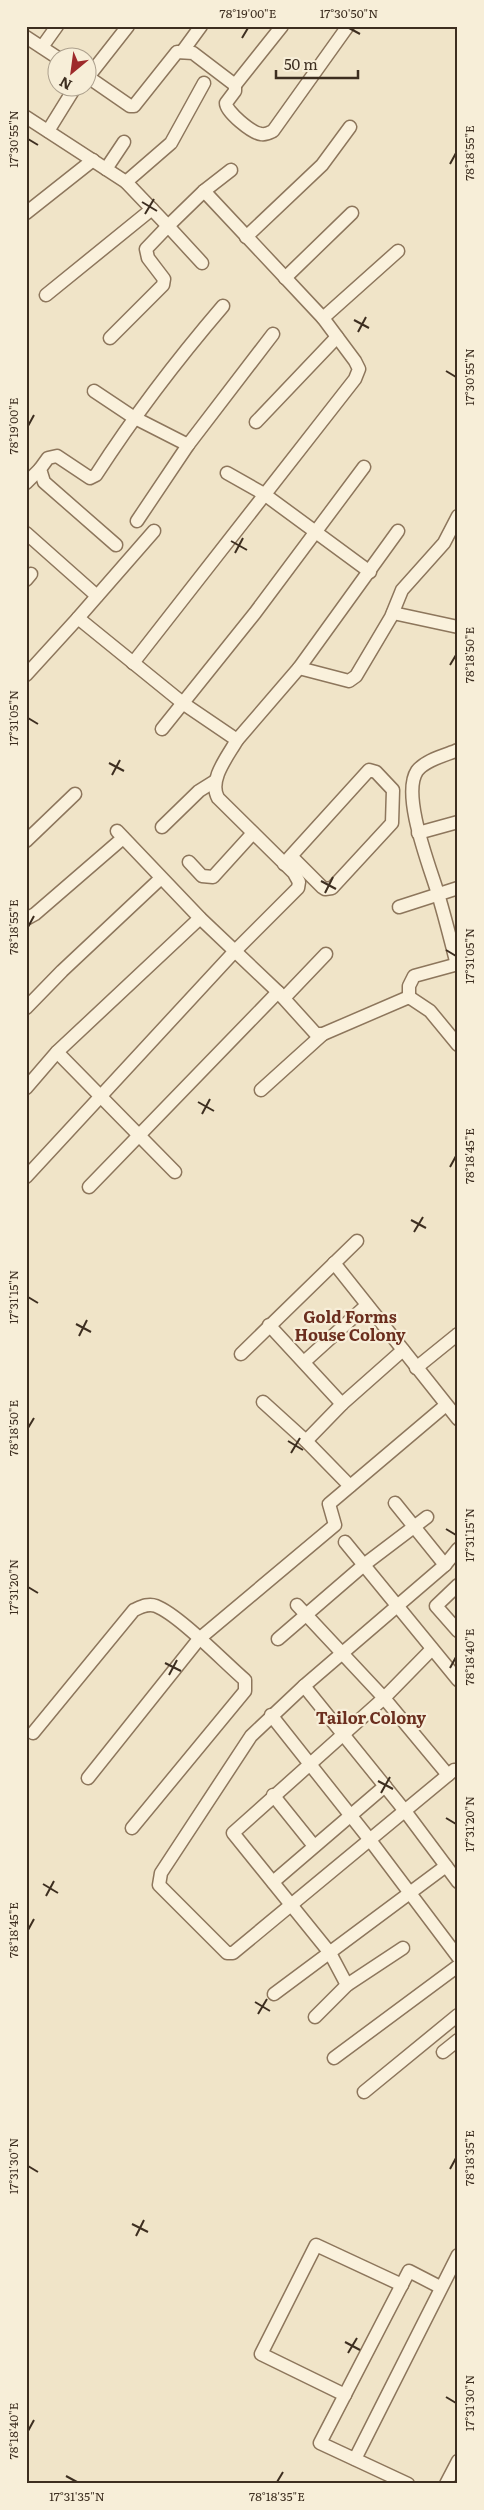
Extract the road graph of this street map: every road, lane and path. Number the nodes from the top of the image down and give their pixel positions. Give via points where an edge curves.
1 (57, 26) edge
2 (128, 26) edge
3 (201, 26) edge
4 (282, 26) edge
5 (348, 26) edge
6 (26, 37) edge
7 (42, 47) junction
8 (48, 51) edge
9 (182, 52) junction
10 (98, 64) edge
11 (204, 83) dead end
12 (98, 84) edge
13 (235, 85) junction
14 (68, 98) edge
15 (28, 122) edge
16 (350, 127) dead end
17 (48, 131) junction
18 (124, 142) dead end
19 (93, 160) junction
20 (106, 169) junction
21 (231, 170) dead end
22 (126, 182) junction
23 (204, 191) junction
24 (152, 209) junction
25 (26, 213) edge
26 (352, 213) dead end
27 (168, 226) junction
28 (246, 237) junction
29 (398, 251) dead end
30 (202, 263) dead end
31 (285, 278) junction
32 (46, 295) dead end
33 (223, 306) dead end
34 (323, 318) junction
35 (273, 334) dead end
36 (337, 336) junction
37 (110, 338) dead end
38 (94, 391) dead end
39 (133, 417) junction
40 (256, 422) dead end
41 (188, 445) junction
42 (364, 467) dead end
43 (40, 469) junction
44 (227, 473) dead end
45 (26, 483) edge
46 (264, 494) junction
47 (458, 516) edge
48 (138, 521) dead end
49 (154, 531) dead end
50 (398, 531) dead end
51 (317, 532) junction
52 (26, 533) edge
53 (116, 545) dead end
54 (370, 572) junction
55 (97, 596) junction
56 (392, 613) junction
57 (78, 618) junction
58 (458, 627) edge
59 (133, 662) junction
60 (299, 668) junction
61 (26, 674) edge
62 (184, 704) junction
63 (162, 729) dead end
64 (237, 740) junction
65 (458, 750) edge
66 (215, 780) junction
67 (75, 794) dead end
68 (458, 822) edge
69 (162, 827) dead end
70 (253, 833) junction
71 (418, 834) junction
72 (26, 841) edge
73 (288, 860) junction
74 (189, 862) dead end
75 (160, 879) junction
76 (458, 888) edge
77 (438, 894) junction
78 (399, 907) dead end
79 (200, 918) junction
80 (26, 919) edge
81 (234, 952) junction
82 (326, 954) dead end
83 (457, 964) edge
84 (281, 995) junction
85 (409, 997) junction
86 (26, 1008) edge
87 (323, 1034) junction
88 (458, 1045) edge
89 (57, 1052) junction
90 (26, 1088) edge
91 (261, 1090) dead end
92 (99, 1098) junction
93 (138, 1136) junction
94 (175, 1172) dead end
95 (26, 1176) edge
96 (89, 1187) dead end
97 (357, 1241) dead end
98 (334, 1264) junction
99 (366, 1305) junction
100 (269, 1325) junction
101 (457, 1335) edge
102 (403, 1350) junction
103 (241, 1354) dead end
104 (304, 1362) junction
105 (416, 1368) junction
106 (262, 1402) dead end
107 (342, 1404) junction
108 (446, 1405) junction
109 (458, 1419) edge
110 (306, 1441) junction
111 (350, 1486) junction
112 (395, 1503) dead end
113 (426, 1517) dead end
114 (416, 1527) junction
115 (345, 1542) dead end
116 (457, 1550) edge
117 (365, 1564) junction
118 (445, 1565) junction
119 (456, 1591) edge
120 (398, 1604) junction
121 (297, 1605) dead end
122 (306, 1616) junction
123 (458, 1631) edge
124 (199, 1639) junction
125 (278, 1640) dead end
126 (432, 1649) junction
127 (343, 1652) junction
128 (458, 1680) edge
129 (304, 1686) junction
130 (384, 1698) junction
131 (271, 1715) junction
132 (33, 1733) dead end
133 (343, 1734) junction
134 (308, 1765) junction
135 (88, 1778) dead end
136 (385, 1786) junction
137 (273, 1795) junction
138 (405, 1812) junction
139 (351, 1817) junction
140 (132, 1828) dead end
141 (370, 1840) junction
142 (314, 1846) junction
143 (446, 1866) junction
144 (273, 1882) junction
145 (458, 1882) edge
146 (411, 1894) junction
147 (291, 1903) junction
148 (403, 1948) dead end
149 (330, 1953) junction
150 (458, 1956) edge
151 (458, 1966) edge
152 (346, 1985) junction
153 (274, 1994) dead end
154 (458, 2015) edge
155 (315, 2017) dead end
156 (458, 2040) edge
157 (443, 2052) dead end
158 (334, 2058) dead end
159 (364, 2092) dead end
160 (458, 2255) edge
161 (402, 2286) junction
162 (440, 2288) junction
163 (345, 2395) junction
164 (355, 2459) junction
165 (458, 2461) edge
166 (404, 2483) edge
167 (446, 2484) edge

1 - 7 street
2 - 10 street
3 - 9 street
4 - 13 street
5 - 13 street via 273,131 266,135 259,134 228,111 226,103 236,91
6 - 7 street
7 - 8 street
9 - 12 street via 174,55 138,105 130,106
9 - 13 street via 193,52
11 - 22 street via 171,143
14 - 17 street
15 - 17 street
16 - 28 street via 322,166
17 - 19 street
18 - 20 street
19 - 20 street
19 - 25 street
20 - 22 street
21 - 23 street
22 - 24 street
23 - 27 street
23 - 28 street
24 - 27 street
24 - 32 street
26 - 31 street
27 - 30 street
27 - 37 street via 146,249 148,258 164,279 162,284
28 - 31 street
29 - 34 street
31 - 34 street
33 - 39 street
34 - 36 street
35 - 41 street
36 - 40 street
36 - 46 street via 359,369 355,379
38 - 39 street
39 - 41 street
39 - 43 street via 96,475 90,478 57,456 48,458
41 - 48 street
42 - 51 street
43 - 45 street
43 - 53 street via 44,482
44 - 46 street
46 - 51 street
46 - 59 street
47 - 56 street via 444,543 402,590
49 - 55 street
50 - 54 street
51 - 54 street
51 - 62 street
52 - 55 street
54 - 60 street
55 - 57 street
56 - 58 street
56 - 60 street via 356,676 349,682
57 - 59 street
57 - 61 street
59 - 62 street
60 - 64 street
62 - 63 street
62 - 64 street
64 - 66 street
65 - 71 street via 417,771 412,786
66 - 69 street
66 - 70 street via 214,792 218,798
67 - 72 street
68 - 71 street
70 - 73 street
70 - 74 street via 213,877 202,876
71 - 77 street
73 - 73 street via 369,770 376,772 393,790 392,822 332,888 325,889
73 - 81 street via 299,882 298,888
75 - 79 street
75 - 80 street via 120,834
75 - 86 street
76 - 77 street
77 - 78 street
77 - 83 street
79 - 81 street
79 - 89 street
81 - 84 street
81 - 92 street
82 - 84 street
83 - 85 street via 414,976 409,986
84 - 87 street via 310,1029 316,1034
84 - 93 street
85 - 87 street
85 - 88 street via 430,1011
87 - 91 street
89 - 90 street
89 - 92 street
92 - 93 street
92 - 95 street
93 - 94 street
93 - 96 street
97 - 98 street
98 - 99 street
98 - 100 street
99 - 102 street
99 - 104 street
100 - 103 street
100 - 104 street
101 - 105 street
102 - 105 street
102 - 107 street
104 - 107 street
105 - 108 street
106 - 110 street
107 - 110 street
108 - 109 street
108 - 111 street
110 - 111 street
111 - 124 street via 329,1504 335,1525
112 - 114 street
113 - 114 street
114 - 117 street
114 - 118 street
115 - 117 street
116 - 118 street
117 - 120 street
117 - 122 street
118 - 120 street
119 - 123 street via 436,1606
120 - 126 street
120 - 127 street
121 - 122 street
122 - 125 street
122 - 127 street
124 - 132 street via 155,1606 145,1605 134,1610
124 - 135 street
124 - 140 street via 245,1680 245,1691
126 - 128 street
126 - 130 street
127 - 129 street
127 - 130 street
129 - 131 street
129 - 133 street
130 - 133 street
130 - 138 street via 451,1773
131 - 134 street
131 - 147 street via 251,1736 159,1881 161,1888 230,1954
133 - 134 street
133 - 136 street
134 - 137 street
134 - 139 street
136 - 138 street
136 - 139 street
137 - 142 street
137 - 144 street via 233,1833
138 - 141 street
138 - 143 street
139 - 141 street
139 - 142 street
141 - 146 street
141 - 147 street
142 - 144 street
143 - 145 street
143 - 146 street
144 - 147 street
146 - 149 street
146 - 150 street
147 - 149 street
148 - 152 street
149 - 152 street
149 - 153 street
151 - 158 street
152 - 155 street
154 - 159 street
156 - 157 street
160 - 162 street
161 - 162 street via 409,2271
161 - 163 street
161 - 163 street via 316,2245 261,2354
162 - 164 street
163 - 164 street via 320,2443
164 - 166 street
165 - 167 street

